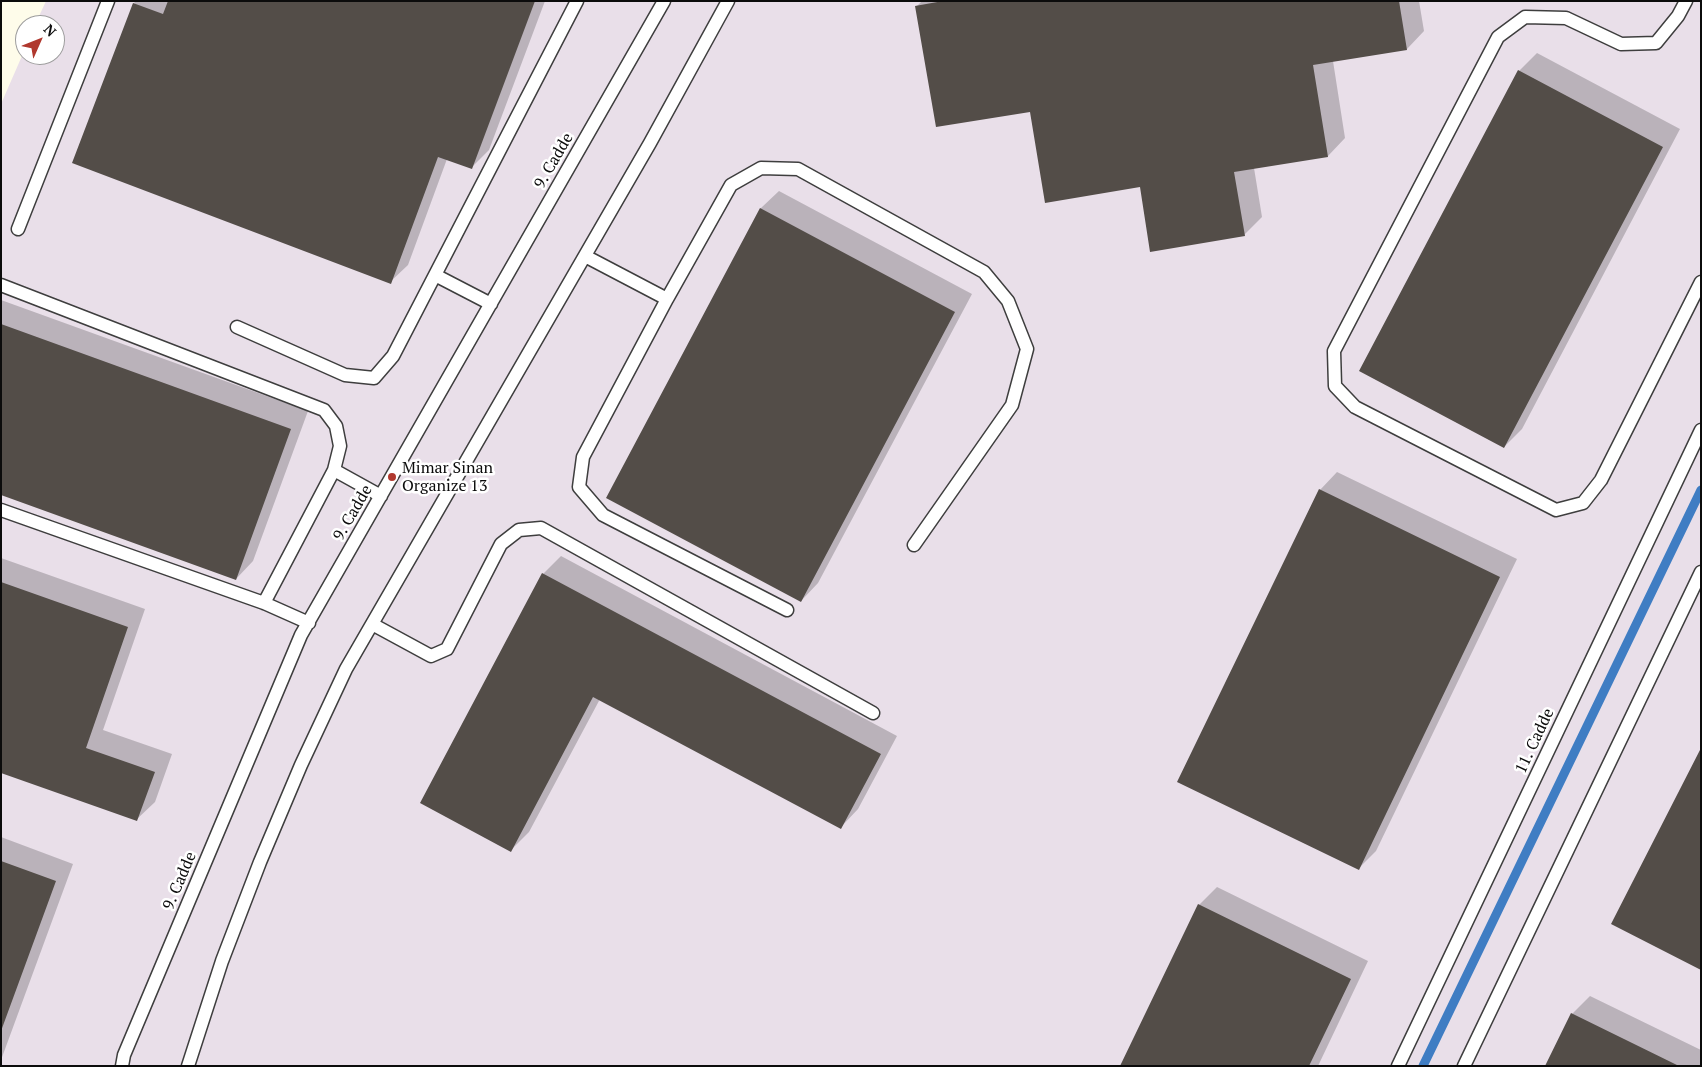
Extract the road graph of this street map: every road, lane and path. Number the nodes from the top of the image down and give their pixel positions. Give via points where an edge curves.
1 (108, 1) edge
2 (577, 1) edge
3 (664, 1) edge
4 (728, 1) edge
5 (1686, 1) edge
6 (18, 229) dead end
7 (585, 256) junction
8 (435, 275) junction
9 (1701, 282) edge
10 (1, 285) edge
11 (667, 299) junction
12 (491, 304) junction
13 (238, 327) dead end
14 (1701, 430) edge
15 (334, 470) junction
16 (381, 496) junction
17 (1, 510) edge
18 (914, 544) dead end
19 (1701, 572) edge
20 (264, 603) junction
21 (787, 610) dead end
22 (309, 623) junction
23 (372, 624) junction
24 (873, 713) dead end
25 (122, 1066) edge
26 (188, 1066) edge
27 (1398, 1066) edge
28 (1464, 1066) edge

1 - 6 lane
2 - 8 lane
3 - 12 lane, 9. Cadde
4 - 7 lane
5 - 9 lane via 1656,42 1621,44 1566,18 1525,17 1498,37 1334,351 1335,386 1355,406 1556,510 1583,503 1601,480
7 - 11 lane
7 - 23 lane
8 - 12 lane
8 - 13 lane via 392,356 374,378 345,375
10 - 15 lane via 324,410 336,426 340,446
11 - 18 lane via 731,185 762,168 798,169 984,272 1008,301 1027,349 1012,405
11 - 21 lane via 583,457 579,487 603,515
12 - 16 lane, 9. Cadde
14 - 27 lane, 11. Cadde
15 - 16 lane
15 - 20 lane
16 - 22 lane, 9. Cadde
17 - 20 lane
19 - 28 lane
20 - 22 lane
22 - 25 lane, 9. Cadde
23 - 24 lane via 431,656 447,648 501,544 519,530 541,528
23 - 26 lane via 342,678 301,765 260,862 222,961

